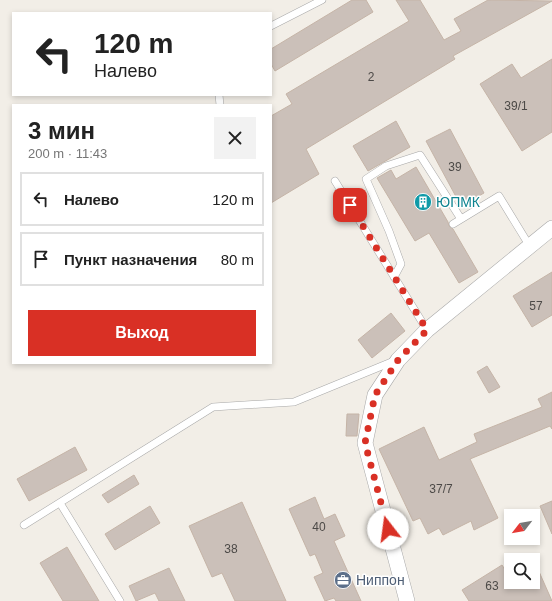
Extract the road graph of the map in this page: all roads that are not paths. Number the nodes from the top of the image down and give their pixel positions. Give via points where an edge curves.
1 (322, 0) edge
2 (272, 25) edge
3 (334, 181) dead end
4 (461, 219) junction
5 (453, 224) dead end
6 (552, 228) edge
7 (529, 245) junction
8 (394, 277) junction
9 (427, 330) junction
10 (398, 360) junction
11 (60, 503) junction
12 (24, 525) dead end
13 (120, 601) edge
14 (407, 601) edge

1 - 2 lane
3 - 8 lane
4 - 5 lane
4 - 7 lane via 499,196
4 - 8 lane via 420,155 386,166 366,180 401,264
6 - 7 street
7 - 9 street
8 - 9 lane
9 - 10 street
10 - 11 lane via 294,402 213,407
10 - 14 street via 375,395 365,443
11 - 12 lane
11 - 13 lane

